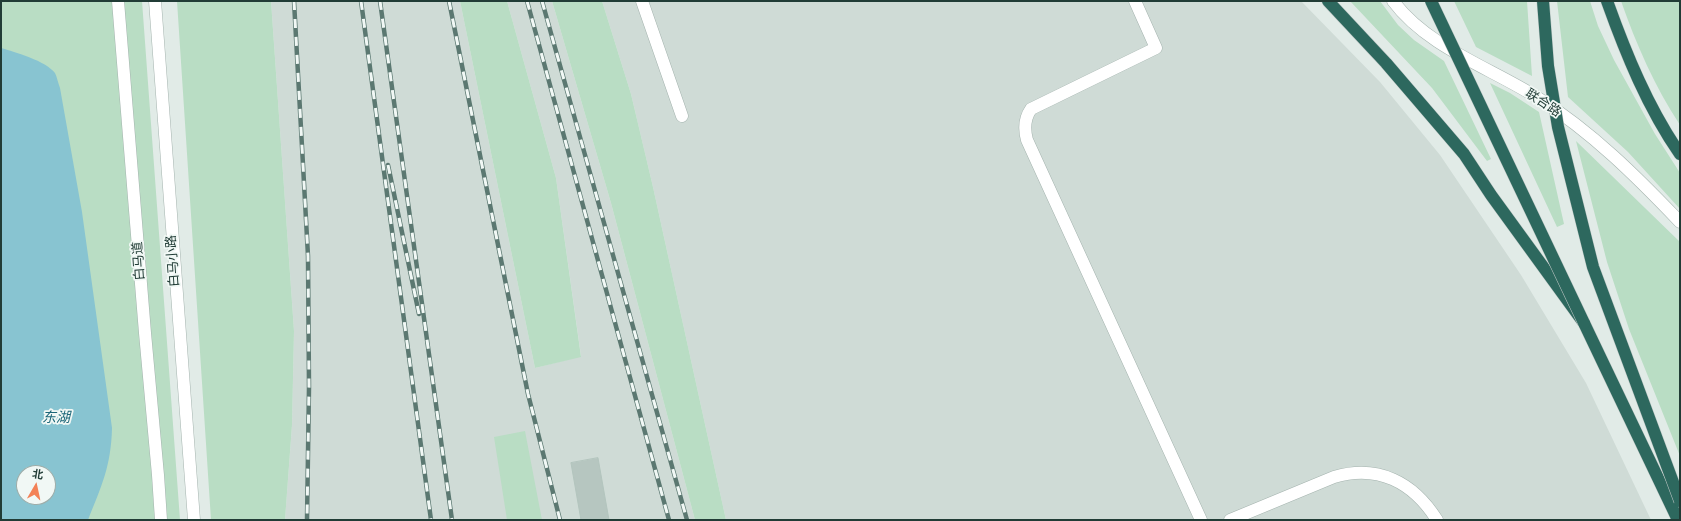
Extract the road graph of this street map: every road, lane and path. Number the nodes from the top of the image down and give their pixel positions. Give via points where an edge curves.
1 (118, 1) edge
2 (155, 1) edge
3 (642, 1) edge
4 (1135, 1) edge
5 (1328, 1) edge
6 (1392, 1) edge
7 (1431, 1) edge
8 (1543, 1) edge
9 (1607, 1) edge
10 (682, 116) dead end
11 (1680, 154) edge
12 (1680, 222) edge
13 (1584, 323) junction
14 (1680, 501) edge
15 (161, 520) edge
16 (194, 520) edge
17 (1201, 520) edge
18 (1230, 520) edge
19 (1436, 520) edge
20 (1678, 520) edge

1 - 15 street, 白马道
2 - 16 street, 白马小路
3 - 10 street
4 - 17 street via 1156,48 1031,110 1024,131
5 - 13 highway, bridge via 1386,63 1464,154
6 - 12 street, 联合路 via 1415,25 1433,38 1538,98 1594,138
7 - 13 highway, bridge
8 - 14 highway, bridge via 1548,66 1558,127 1593,266
9 - 11 highway via 1642,87
13 - 20 highway
18 - 19 street via 1334,477 1362,472 1390,478 1403,484 1419,496

